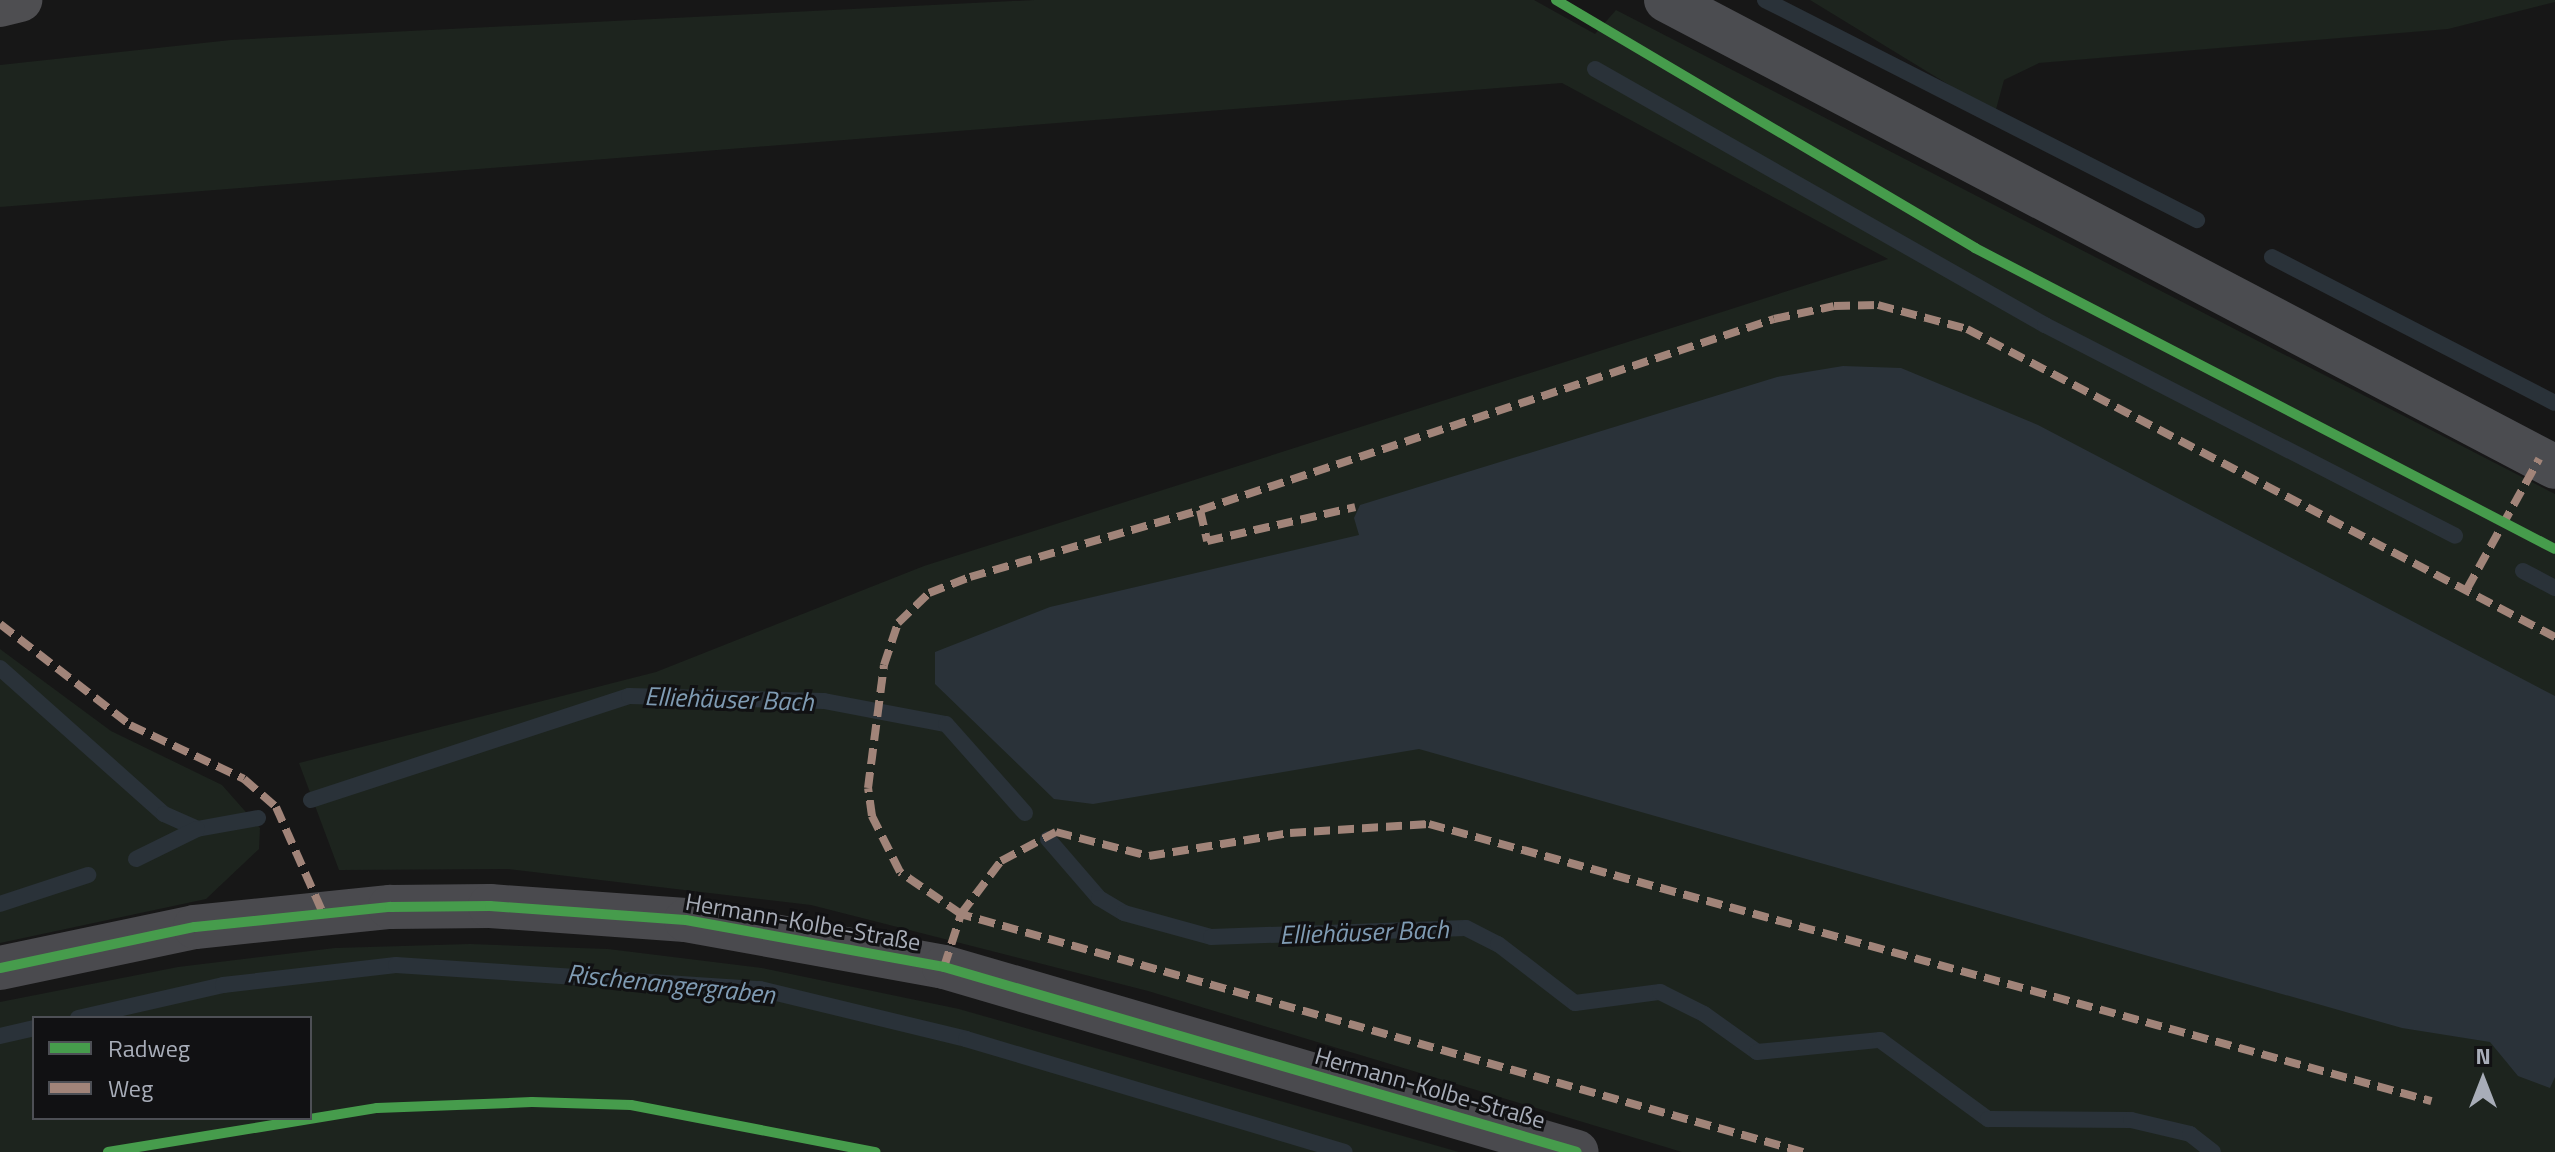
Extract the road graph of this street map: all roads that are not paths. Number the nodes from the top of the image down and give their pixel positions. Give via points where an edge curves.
1 (20, 0) edge
2 (1666, 0) edge
3 (0, 5) edge
4 (2555, 467) edge
5 (0, 968) edge
6 (1577, 1152) edge

1 - 3 highway
2 - 4 street
5 - 6 street, Hermann-Kolbe-Straße via 195,927 390,907 518,907 686,920 944,967

